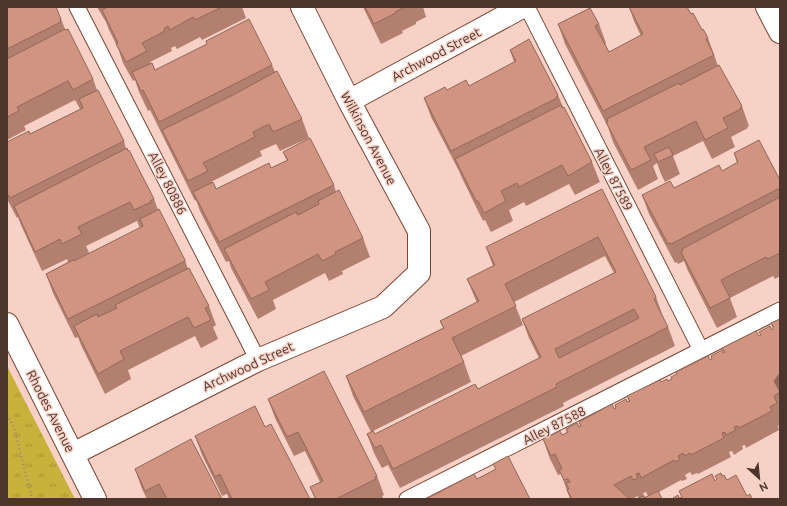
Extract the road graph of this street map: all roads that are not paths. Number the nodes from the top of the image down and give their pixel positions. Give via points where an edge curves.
1 (78, 7) edge
2 (302, 7) edge
3 (522, 7) edge
4 (526, 7) edge
5 (767, 7) edge
6 (780, 32) edge
7 (349, 101) junction
8 (419, 273) joint
9 (780, 310) edge
10 (7, 324) edge
11 (701, 350) junction
12 (258, 360) junction
13 (73, 454) junction
14 (95, 499) edge
15 (407, 499) edge

1 - 12 lane, Alley 80886
2 - 7 street, Wilkinson Avenue
3 - 7 street, Archwood Street
4 - 11 lane, Alley 87589
5 - 6 street
7 - 8 street, Wilkinson Avenue via 419,231
8 - 12 street, Archwood Street via 383,307
9 - 11 lane, Alley 87588
10 - 13 street, Rhodes Avenue
11 - 15 lane, Alley 87588
12 - 13 street, Archwood Street
13 - 14 street, Rhodes Avenue

